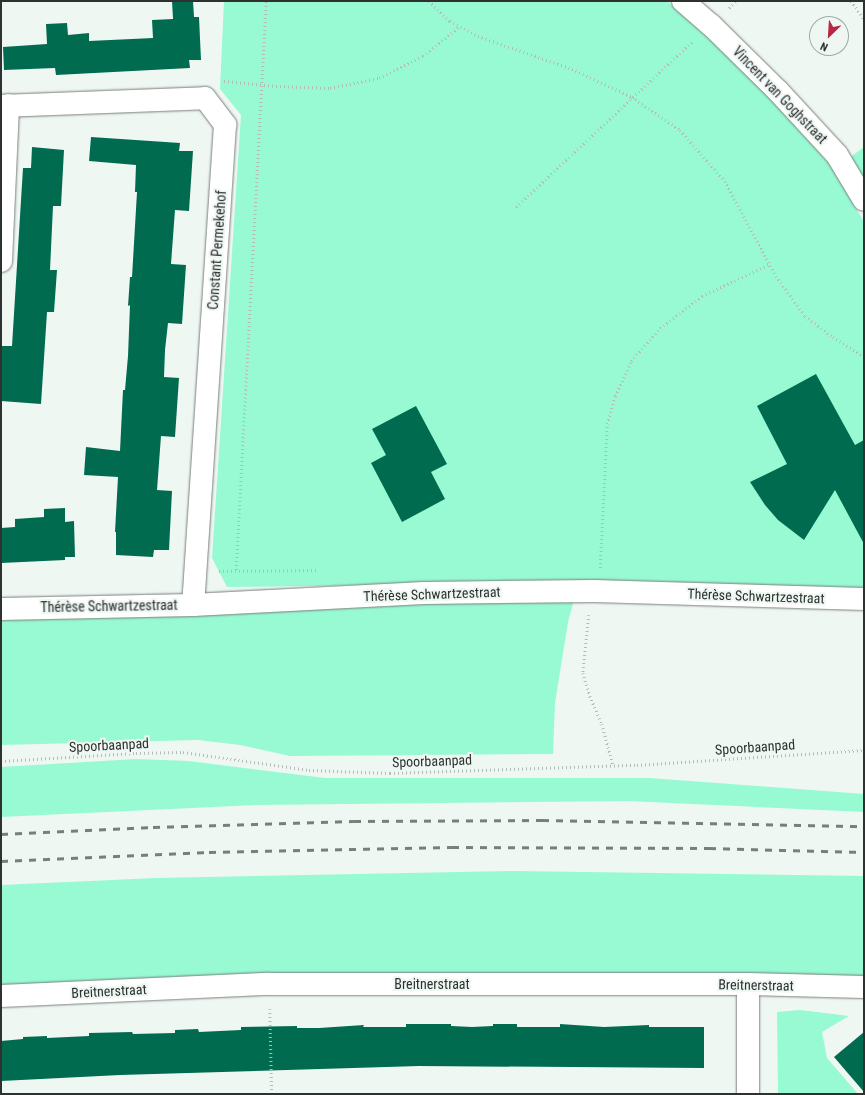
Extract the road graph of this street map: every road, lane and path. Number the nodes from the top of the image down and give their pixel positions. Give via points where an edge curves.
1 (266, 1) edge
2 (429, 1) edge
3 (683, 1) edge
4 (736, 1) edge
5 (851, 1) edge
6 (864, 19) edge
7 (711, 25) junction
8 (460, 26) junction
9 (261, 85) junction
10 (632, 97) junction
11 (205, 98) junction
12 (4, 106) edge
13 (864, 200) edge
14 (516, 207) dead end
15 (1, 261) edge
16 (770, 264) junction
17 (864, 356) edge
18 (236, 570) junction
19 (317, 570) dead end
20 (195, 571) junction
21 (597, 591) junction
22 (864, 599) edge
23 (192, 604) junction
24 (1, 609) edge
25 (864, 750) edge
26 (1, 761) edge
27 (613, 765) junction
28 (269, 984) junction
29 (748, 984) junction
30 (864, 987) edge
31 (1, 996) edge
32 (272, 1094) edge
33 (748, 1094) edge

1 - 9 path
2 - 8 path via 450,21
3 - 7 street, Vincent van Goghstraat
4 - 7 path
5 - 6 path
7 - 10 path
7 - 13 street, Vincent van Goghstraat via 778,91 837,155
8 - 9 path via 423,56 379,78 330,88
8 - 10 path via 478,36 572,69
9 - 11 path via 210,79
9 - 18 path
10 - 14 path
10 - 16 path via 680,130 725,181
11 - 12 street
11 - 20 street, Constant Permekehof via 225,126
12 - 15 street
16 - 17 path via 805,316
16 - 21 path via 702,296 660,328 631,361 615,396 607,424
18 - 19 path
18 - 20 path
20 - 23 street, Constant Permekehof
21 - 22 street, Thérèse Schwartzestraat
21 - 23 street, Thérèse Schwartzestraat via 424,593
21 - 27 path via 585,635 583,673 602,724
23 - 24 street, Thérèse Schwartzestraat
25 - 27 path, Spoorbaanpad
26 - 27 path, Spoorbaanpad via 183,752 309,770 390,773
28 - 29 street, Breitnerstraat
28 - 31 street, Breitnerstraat
28 - 32 path
29 - 30 street, Breitnerstraat
29 - 33 street

